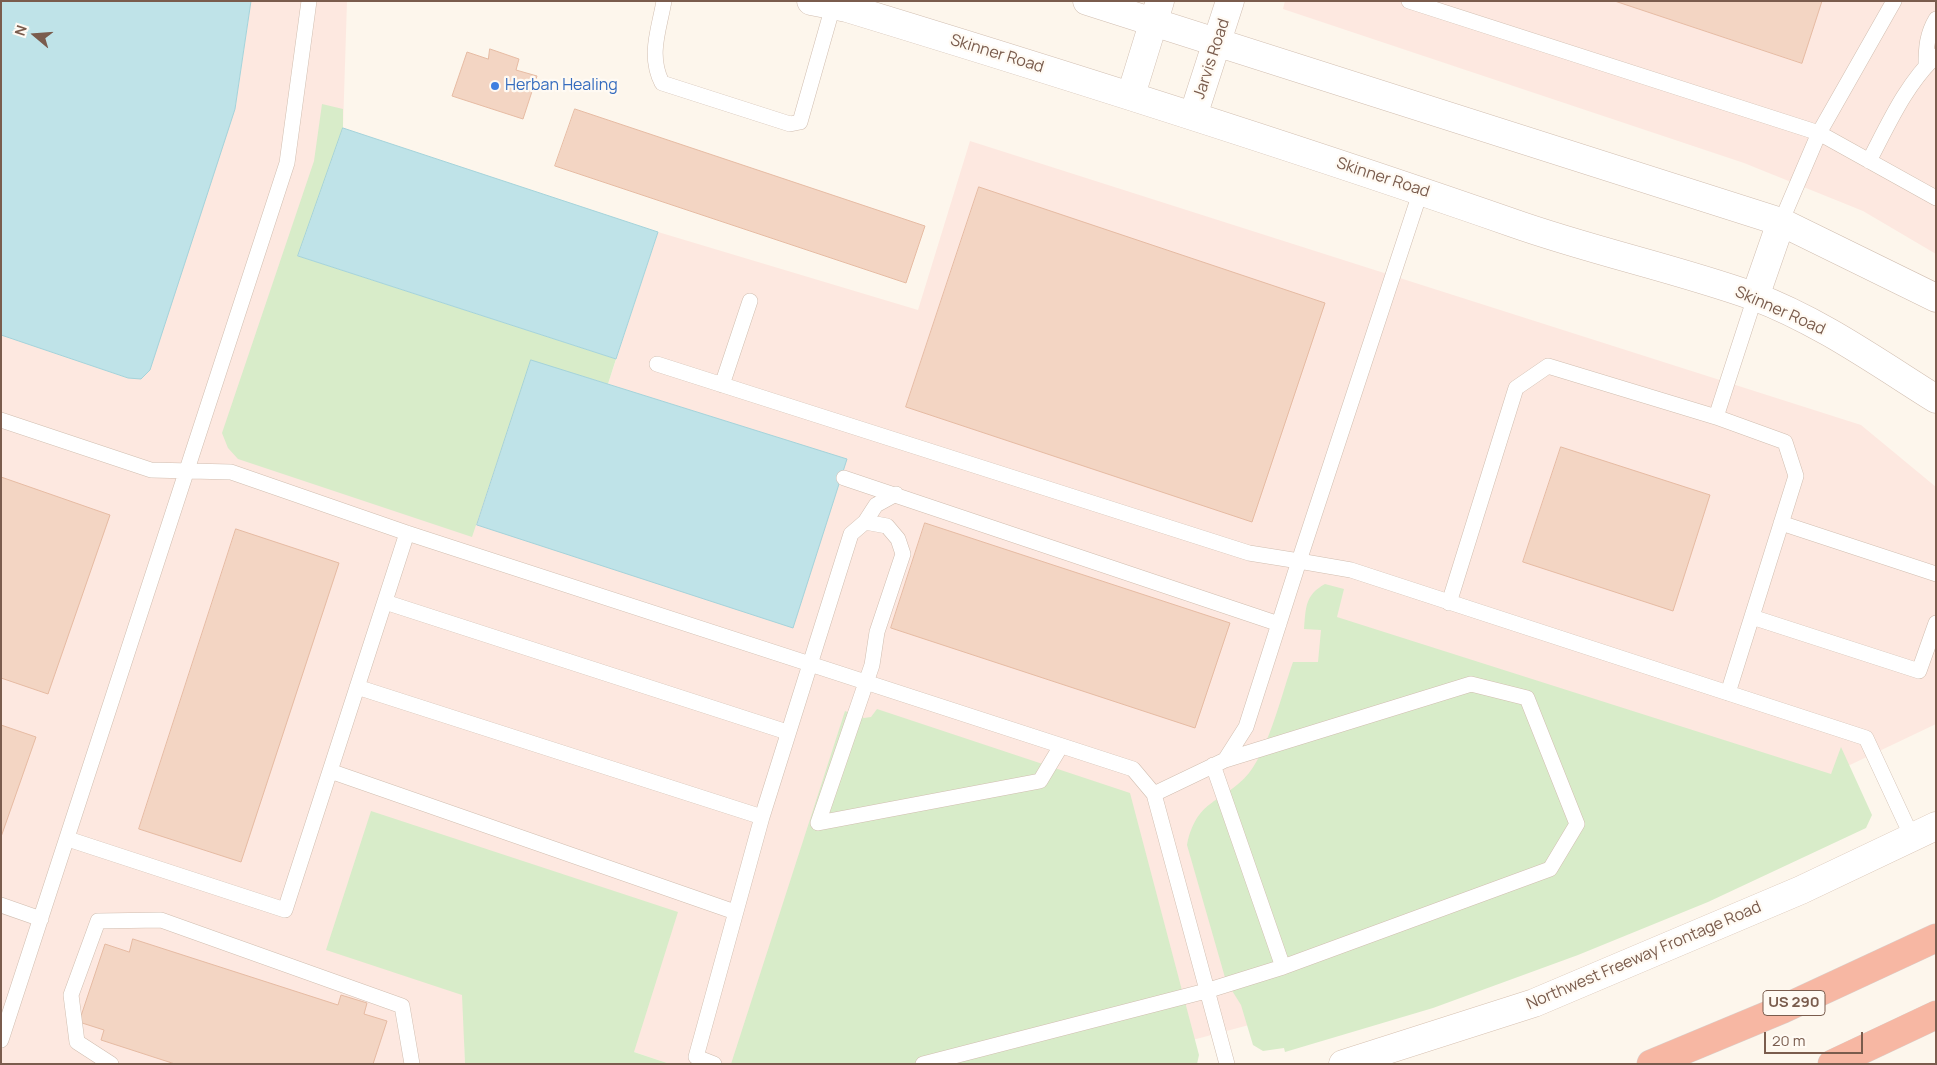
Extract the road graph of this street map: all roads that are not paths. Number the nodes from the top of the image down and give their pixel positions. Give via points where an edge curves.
1 (309, 1) edge
2 (664, 1) edge
3 (1087, 1) edge
4 (1230, 1) edge
5 (1409, 1) edge
6 (1894, 1) edge
7 (822, 3) edge
8 (1156, 12) edge
9 (1936, 19) edge
10 (1217, 44) junction
11 (1931, 60) edge
12 (1131, 95) junction
13 (1193, 116) junction
14 (1819, 133) junction
15 (1869, 161) junction
16 (1421, 190) junction
17 (1936, 198) edge
18 (1781, 222) junction
19 (1754, 297) junction
20 (1936, 298) edge
21 (750, 301) dead end
22 (657, 364) dead end
23 (722, 385) junction
24 (1936, 399) edge
25 (1716, 418) junction
26 (1, 420) edge
27 (188, 470) junction
28 (844, 478) dead end
29 (896, 494) junction
30 (865, 522) junction
31 (1781, 523) junction
32 (407, 533) junction
33 (1299, 561) junction
34 (1936, 574) edge
35 (385, 602) junction
36 (1449, 604) junction
37 (1752, 617) junction
38 (1936, 623) edge
39 (1279, 624) junction
40 (809, 665) junction
41 (865, 683) junction
42 (357, 687) junction
43 (1728, 694) junction
44 (787, 732) junction
45 (1061, 746) junction
46 (1219, 762) junction
47 (330, 771) junction
48 (1154, 794) junction
49 (762, 817) junction
50 (1924, 832) edge
51 (68, 839) junction
52 (1, 905) edge
53 (735, 912) junction
54 (41, 919) junction
55 (1936, 938) edge
56 (1283, 967) junction
57 (1206, 991) junction
58 (1936, 1015) edge
59 (1, 1040) edge
60 (112, 1064) edge
61 (412, 1064) edge
62 (714, 1064) edge
63 (923, 1064) edge
64 (1227, 1064) edge
65 (1343, 1064) edge
66 (1651, 1064) edge
67 (1832, 1064) edge

1 - 27 lane via 286,163
2 - 7 lane via 654,55 655,69 662,83 790,124 800,122
3 - 8 street
4 - 10 street, Jarvis Road
5 - 14 lane
6 - 14 lane
7 - 12 street, Skinner Road
8 - 10 street
8 - 12 street
9 - 11 lane via 1926,45
10 - 13 street, Jarvis Road
10 - 18 street
11 - 15 lane via 1901,103
12 - 13 street, Skinner Road
13 - 16 street, Skinner Road
14 - 15 lane
14 - 18 lane
15 - 17 lane
16 - 19 street, Skinner Road via 1516,224
16 - 33 lane
18 - 19 street
18 - 20 street
19 - 24 street, Skinner Road via 1830,333
19 - 25 lane
21 - 23 lane
22 - 23 lane
23 - 33 lane via 1249,553
25 - 31 lane via 1785,442 1796,476
25 - 36 lane via 1548,366 1516,388
26 - 27 lane via 151,470
27 - 32 lane via 231,472
27 - 51 lane
28 - 29 lane
29 - 30 lane via 876,505
29 - 39 lane
30 - 40 lane via 851,534
30 - 41 lane via 887,526 898,539 903,554 876,632 872,665
31 - 34 lane
31 - 37 lane
32 - 35 lane
32 - 40 lane
33 - 36 lane via 1351,570
33 - 39 lane
35 - 42 lane
35 - 44 lane
36 - 43 lane
37 - 38 lane via 1919,671
37 - 43 lane
39 - 46 lane via 1246,727
40 - 41 lane
40 - 44 lane
41 - 45 lane
41 - 45 lane via 818,823 1040,781
42 - 47 lane
42 - 49 lane
43 - 50 lane via 1866,738
44 - 49 lane
45 - 48 lane via 1133,769
46 - 48 lane
46 - 56 lane
46 - 56 lane via 1471,684 1527,698 1577,824 1550,869
47 - 51 lane via 285,910
47 - 53 lane
48 - 57 lane
49 - 53 lane
50 - 65 street, Northwest Freeway Frontage Road via 1801,890 1534,1003
51 - 54 lane
52 - 54 lane
53 - 62 lane via 696,1057
54 - 59 lane
55 - 66 highway, US 290 via 1783,1009
56 - 57 lane
57 - 63 lane
57 - 64 lane
58 - 67 highway
60 - 61 lane via 77,1042 71,995 98,922 161,920 402,1006

